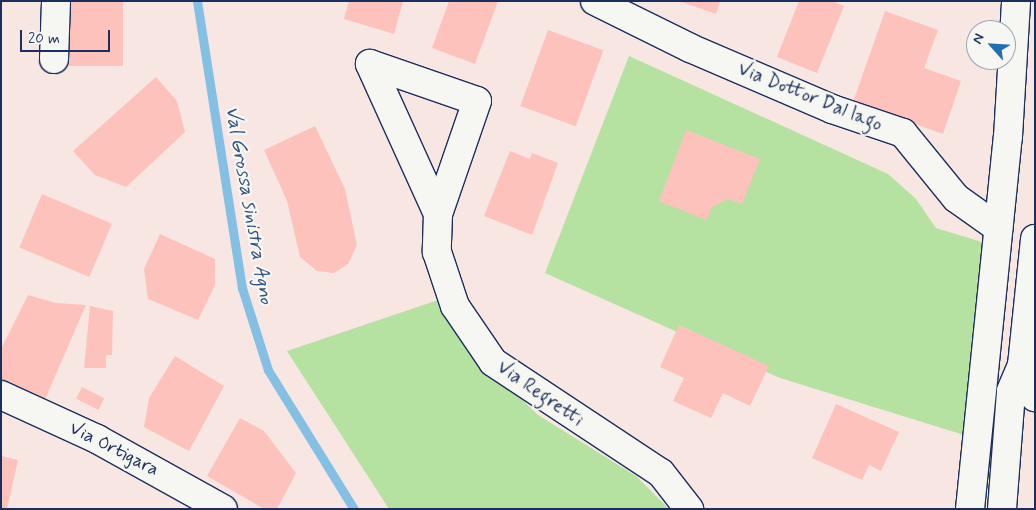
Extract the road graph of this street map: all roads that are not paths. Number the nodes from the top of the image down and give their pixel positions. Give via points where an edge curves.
1 (56, 1) edge
2 (595, 1) edge
3 (1016, 1) edge
4 (54, 59) dead end
5 (438, 214) junction
6 (998, 228) junction
7 (1035, 239) edge
8 (1022, 365) junction
9 (1, 395) edge
10 (1035, 398) edge
11 (223, 509) edge
12 (689, 509) edge
13 (970, 509) edge
14 (1002, 509) edge

1 - 4 main road
2 - 6 main road, Via Dottor Dal lago via 690,48 823,106 903,133 956,198
3 - 6 main road via 1008,138
5 - 5 main road, Via Regretti via 477,101 370,64 434,205
5 - 12 main road, Via Regretti via 437,252 455,306 493,362 660,473
6 - 13 main road
7 - 8 main road
8 - 10 main road
8 - 14 main road via 1010,391
9 - 11 main road, Via Ortigara via 97,439

